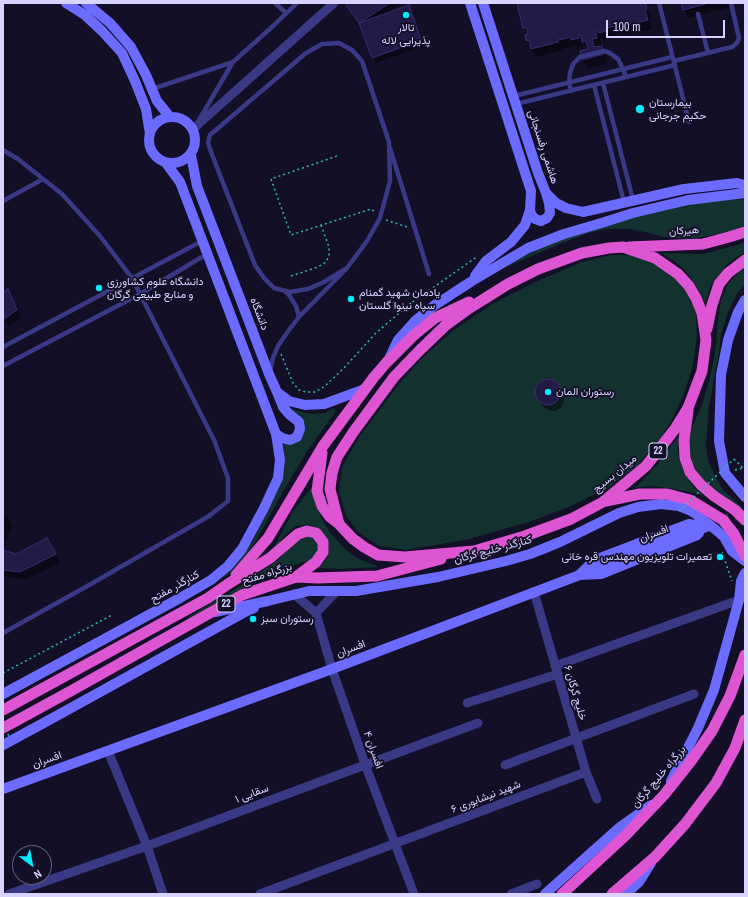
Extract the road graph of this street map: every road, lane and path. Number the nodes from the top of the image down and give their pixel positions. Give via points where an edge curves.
1 (66, 3) edge
2 (86, 3) edge
3 (276, 3) edge
4 (296, 3) edge
5 (334, 3) edge
6 (470, 3) edge
7 (483, 3) edge
8 (659, 3) edge
9 (731, 3) edge
10 (286, 13) junction
11 (698, 14) dead end
12 (708, 53) junction
13 (674, 61) junction
14 (233, 62) junction
15 (623, 69) junction
16 (626, 77) junction
17 (569, 82) junction
18 (603, 83) junction
19 (594, 85) junction
20 (152, 89) junction
21 (571, 91) junction
22 (515, 100) junction
23 (170, 117) junction
24 (689, 122) dead end
25 (193, 129) junction
26 (150, 134) junction
27 (389, 142) junction
28 (3, 150) edge
29 (191, 155) junction
30 (337, 156) dead end
31 (166, 163) junction
32 (43, 179) junction
33 (745, 185) edge
34 (546, 193) junction
35 (745, 193) edge
36 (3, 200) edge
37 (628, 201) junction
38 (530, 210) junction
39 (380, 218) junction
40 (321, 225) junction
41 (416, 230) junction
42 (745, 232) edge
43 (202, 241) junction
44 (623, 247) junction
45 (484, 253) dead end
46 (207, 254) junction
47 (745, 260) edge
48 (347, 268) junction
49 (430, 274) dead end
50 (291, 276) dead end
51 (132, 278) junction
52 (472, 281) junction
53 (508, 284) junction
54 (283, 290) junction
55 (140, 294) junction
56 (745, 300) edge
57 (299, 317) junction
58 (706, 340) junction
59 (278, 346) junction
60 (3, 347) edge
61 (263, 358) junction
62 (387, 362) junction
63 (249, 363) junction
64 (3, 366) edge
65 (269, 374) junction
66 (365, 388) junction
67 (277, 392) junction
68 (688, 408) junction
69 (276, 434) junction
70 (323, 446) junction
71 (743, 468) dead end
72 (725, 472) junction
73 (745, 484) edge
74 (745, 498) edge
75 (603, 502) junction
76 (679, 511) dead end
77 (745, 520) edge
78 (339, 524) junction
79 (716, 530) junction
80 (721, 550) dead end
81 (474, 551) junction
82 (745, 556) edge
83 (745, 561) edge
84 (745, 573) edge
85 (296, 577) junction
86 (228, 584) junction
87 (734, 586) dead end
88 (336, 591) junction
89 (534, 592) junction
90 (294, 594) junction
91 (739, 600) junction
92 (268, 601) junction
93 (209, 613) junction
94 (316, 613) junction
95 (112, 615) dead end
96 (3, 633) edge
97 (745, 655) edge
98 (332, 669) junction
99 (556, 670) junction
100 (3, 673) edge
101 (14, 688) junction
102 (40, 690) junction
103 (3, 694) edge
104 (694, 694) dead end
105 (467, 703) dead end
106 (3, 710) edge
107 (745, 720) edge
108 (478, 723) dead end
109 (5, 730) edge
110 (576, 739) junction
111 (3, 745) edge
112 (108, 751) junction
113 (365, 764) junction
114 (505, 765) dead end
115 (586, 772) junction
116 (3, 789) edge
117 (664, 795) junction
118 (597, 799) dead end
119 (395, 844) junction
120 (146, 846) junction
121 (654, 857) junction
122 (537, 884) dead end
123 (9, 894) edge
124 (163, 894) edge
125 (260, 894) edge
126 (414, 894) edge
127 (511, 894) edge
128 (545, 894) edge
129 (562, 894) edge
130 (612, 894) edge
131 (626, 894) edge

1 - 26 main road via 91,20 122,54 146,109
2 - 20 main road via 110,23 131,47
3 - 10 lane
4 - 10 lane
5 - 25 street
6 - 38 main road via 531,191
7 - 22 main road, هاشمی رفسنجانی
8 - 13 lane
9 - 12 lane via 739,38 737,43 732,47
10 - 14 lane
11 - 12 lane
12 - 13 lane
13 - 15 lane
13 - 16 lane
13 - 24 lane
14 - 20 lane
14 - 25 lane
15 - 16 lane
15 - 17 lane
15 - 17 lane via 618,59 604,51 580,57 573,64
16 - 18 lane
17 - 21 lane
17 - 22 lane
18 - 19 lane
18 - 37 lane
19 - 21 lane
19 - 37 lane
20 - 23 main road
21 - 22 lane
22 - 34 main road, هاشمی رفسنجانی
23 - 25 main road via 187,122
23 - 26 main road via 161,119 154,125
25 - 29 main road via 196,138
26 - 31 main road via 152,152 157,159
27 - 39 lane via 390,181
27 - 41 lane
27 - 54 lane via 362,61 352,50 339,43 322,44 306,53 210,136 208,143 211,152 255,265 274,288
28 - 32 lane
29 - 31 main road via 175,164
29 - 61 main road, دانشگاه via 196,186
30 - 40 path via 271,179 291,235
31 - 43 main road via 180,182
32 - 36 lane
32 - 51 lane via 62,194 100,236
33 - 37 main road, هاشمی رفسنجانی via 737,183 684,189
34 - 37 main road, هاشمی رفسنجانی via 556,203 583,212
34 - 38 main road via 550,213 547,218 541,221 536,219
35 - 52 main road via 688,200 633,213 564,234 528,248
38 - 52 main road via 524,225 511,242 486,261
39 - 40 path via 371,209
39 - 41 path
39 - 48 lane
40 - 50 path via 330,256 318,267
41 - 49 lane
42 - 44 highway, هیرکان / 22 via 702,244
43 - 46 main road
43 - 51 lane
44 - 53 highway, میدان بسیج / 22 via 582,253 538,269
44 - 58 highway, میدان بسیج / 22 via 655,258 678,274 689,286 702,313
45 - 59 path via 407,306 375,334 325,386 315,392 299,390 292,383
46 - 55 lane
46 - 63 main road
47 - 58 highway, 22 via 728,273 720,284 712,305
48 - 54 lane via 308,289 290,292
48 - 57 lane
51 - 55 lane
51 - 60 lane
52 - 62 main road via 415,321 398,340
53 - 62 highway, 22 via 435,318
53 - 78 highway, میدان بسیج / 22 via 446,325 394,377 354,431 337,457 332,473 330,489
54 - 57 lane via 296,306
55 - 64 lane
55 - 96 lane via 214,440 228,478 228,501 209,516
56 - 72 main road via 728,340 721,375 719,441
57 - 59 lane
58 - 68 highway, میدان بسیج / 22 via 702,371
59 - 65 lane
61 - 63 main road
61 - 65 main road, دانشگاه
62 - 66 highway, 22
63 - 69 main road
65 - 67 main road, دانشگاه
66 - 67 main road via 324,404 305,405 289,401
66 - 70 highway, 22
67 - 69 main road, دانشگاه via 283,407 298,422 300,429 296,437 290,440
68 - 75 highway, میدان بسیج / 22 via 646,466
68 - 77 highway via 684,440 685,458 690,472 701,485
69 - 101 main road, کنارگذر مفتح via 280,460 278,478 252,532 228,566 211,580 180,598
70 - 78 highway via 317,491 322,506
70 - 86 highway, 22 via 268,538
71 - 76 path, bridge via 734,459
72 - 73 main road
72 - 74 main road
75 - 81 highway, میدان بسیج / 22 via 571,519
75 - 82 highway via 640,494 667,494 690,500 722,520 734,534
78 - 81 highway, میدان بسیج / 22 via 353,539 378,555 405,557
79 - 83 main road, کنارگذر خلیج گرگان via 724,537 732,551
79 - 88 main road, کنارگذر خلیج گرگان via 696,514 679,506 661,504 638,507 619,513 553,545 506,561 405,584 356,591
79 - 89 main road, افسران via 700,531
80 - 87 path
81 - 85 highway, بزرگراه مفتح / 22 via 378,576
84 - 91 main road via 741,581
85 - 86 highway via 316,562 323,552 323,542 316,534 308,531 298,534 270,558
85 - 93 highway, بزرگراه مفتح / 22 via 242,595
86 - 102 highway, بزرگراه مفتح / 22 via 208,598
88 - 90 main road, کنارگذر خلیج گرگان
88 - 94 street
89 - 98 main road, افسران
89 - 99 street, خلیج گرگان ۶
90 - 92 main road, کنارگذر خلیج گرگان
90 - 94 street
91 - 99 street
91 - 117 main road via 714,690
92 - 93 main road
92 - 111 main road
93 - 109 highway, بزرگراه مفتح / 22
94 - 98 street, افسران ۴
95 - 100 path
97 - 117 highway, بزرگراه خلیج گرگان via 730,696 712,731
98 - 112 main road, افسران
98 - 113 street, افسران ۴
99 - 105 street
99 - 110 street, خلیج گرگان ۶
101 - 102 main road
101 - 103 main road, کنارگذر مفتح
102 - 106 highway, بزرگراه مفتح / 22
104 - 110 street
107 - 121 highway via 735,748 716,783 685,824
108 - 113 street, سقایی ۱
110 - 114 street
110 - 115 street, خلیج گرگان ۶
112 - 116 main road, افسران
112 - 120 street
113 - 119 street, افسران ۴
113 - 120 street, سقایی ۱
115 - 118 street, خلیج گرگان ۶
115 - 119 street, شهید نیشابوری ۶
117 - 128 main road via 620,827
117 - 129 highway, بزرگراه خلیج گرگان via 626,835
119 - 125 street, شهید نیشابوری ۶
119 - 126 street, افسران ۴
120 - 123 street, سقایی ۱
120 - 124 street
121 - 130 highway
121 - 131 main road via 639,882
122 - 127 street

